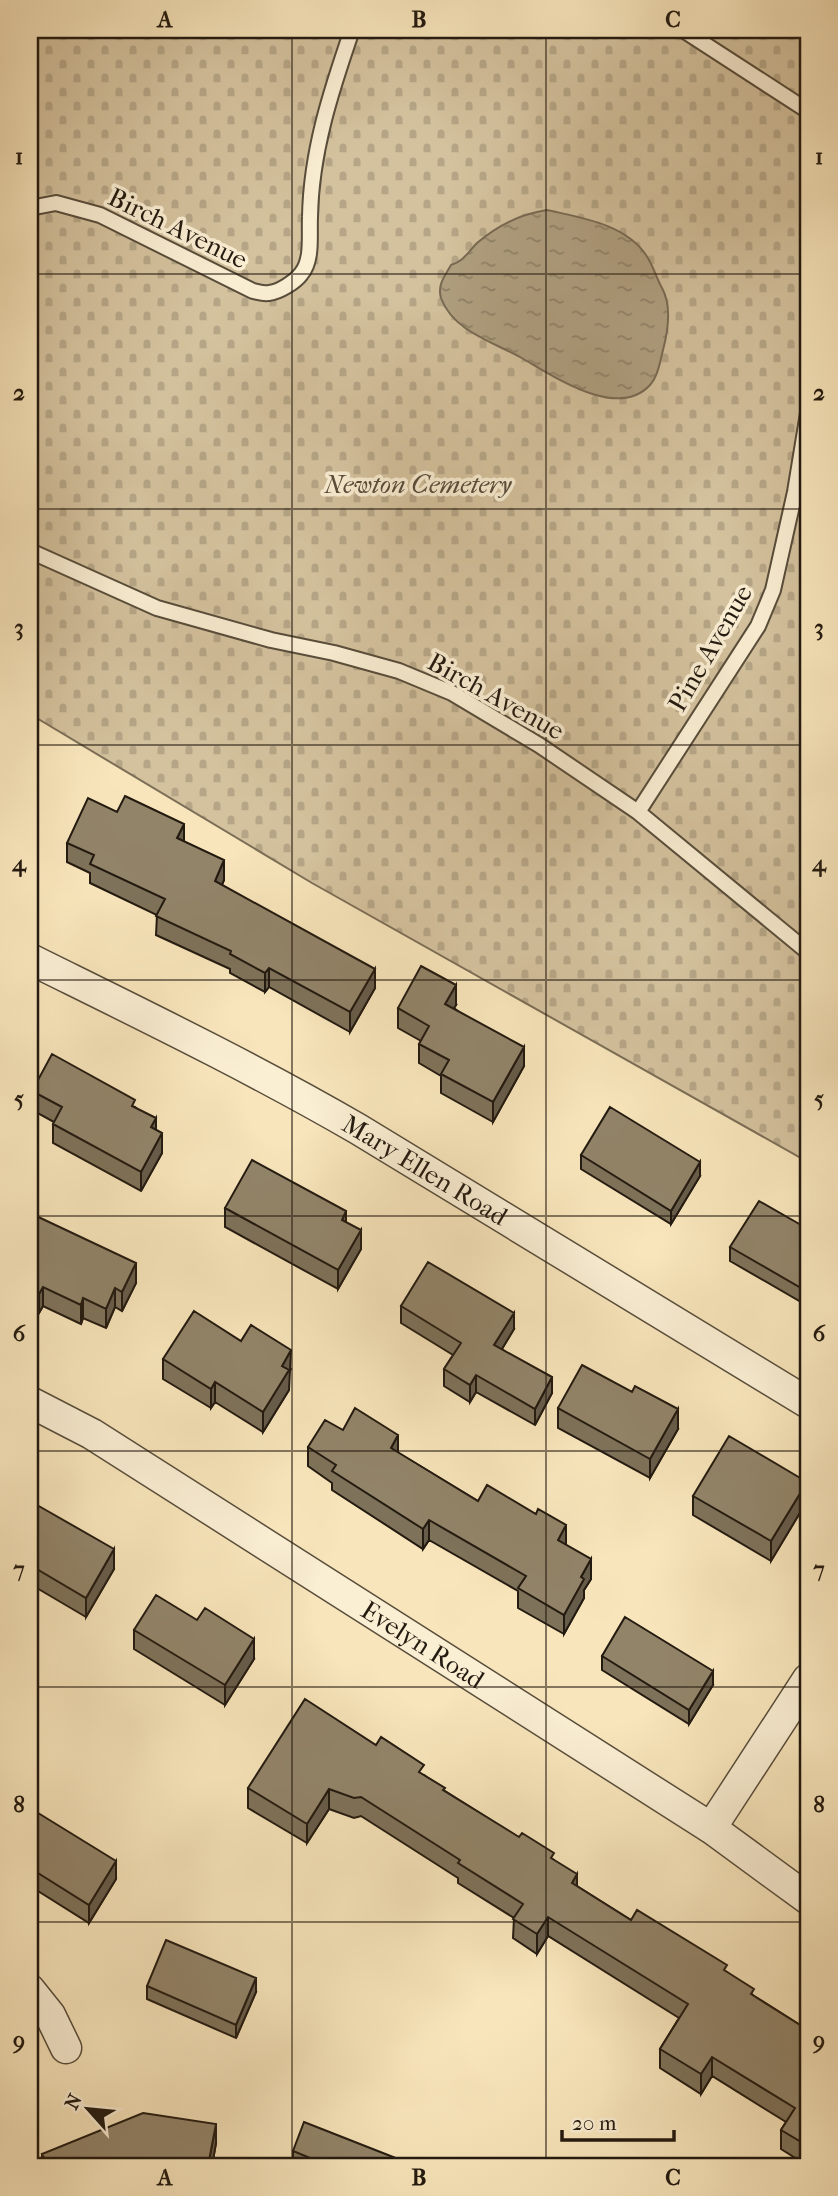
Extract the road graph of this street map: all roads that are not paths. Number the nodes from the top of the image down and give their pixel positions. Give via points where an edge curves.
1 (352, 30) edge
2 (683, 30) edge
3 (808, 111) edge
4 (30, 208) edge
5 (808, 414) edge
6 (30, 551) edge
7 (638, 813) junction
8 (808, 953) edge
9 (30, 960) edge
10 (30, 1402) edge
11 (808, 1403) edge
12 (808, 1679) edge
13 (712, 1828) junction
14 (808, 1899) edge
15 (30, 1990) edge
16 (66, 2048) dead end

1 - 4 lane, Birch Avenue via 321,130 310,194 309,255 302,274 290,284 270,293 253,291 100,215 56,203
2 - 3 lane
5 - 7 lane, Pine Avenue via 773,590 758,626
6 - 7 lane, Birch Avenue via 157,608 399,671 452,693
7 - 8 lane, Birch Avenue
9 - 11 street, Mary Ellen Road via 222,1054 347,1122
10 - 13 street, Evelyn Road via 92,1434
12 - 13 street
13 - 14 street, Evelyn Road
15 - 16 street via 50,2015

